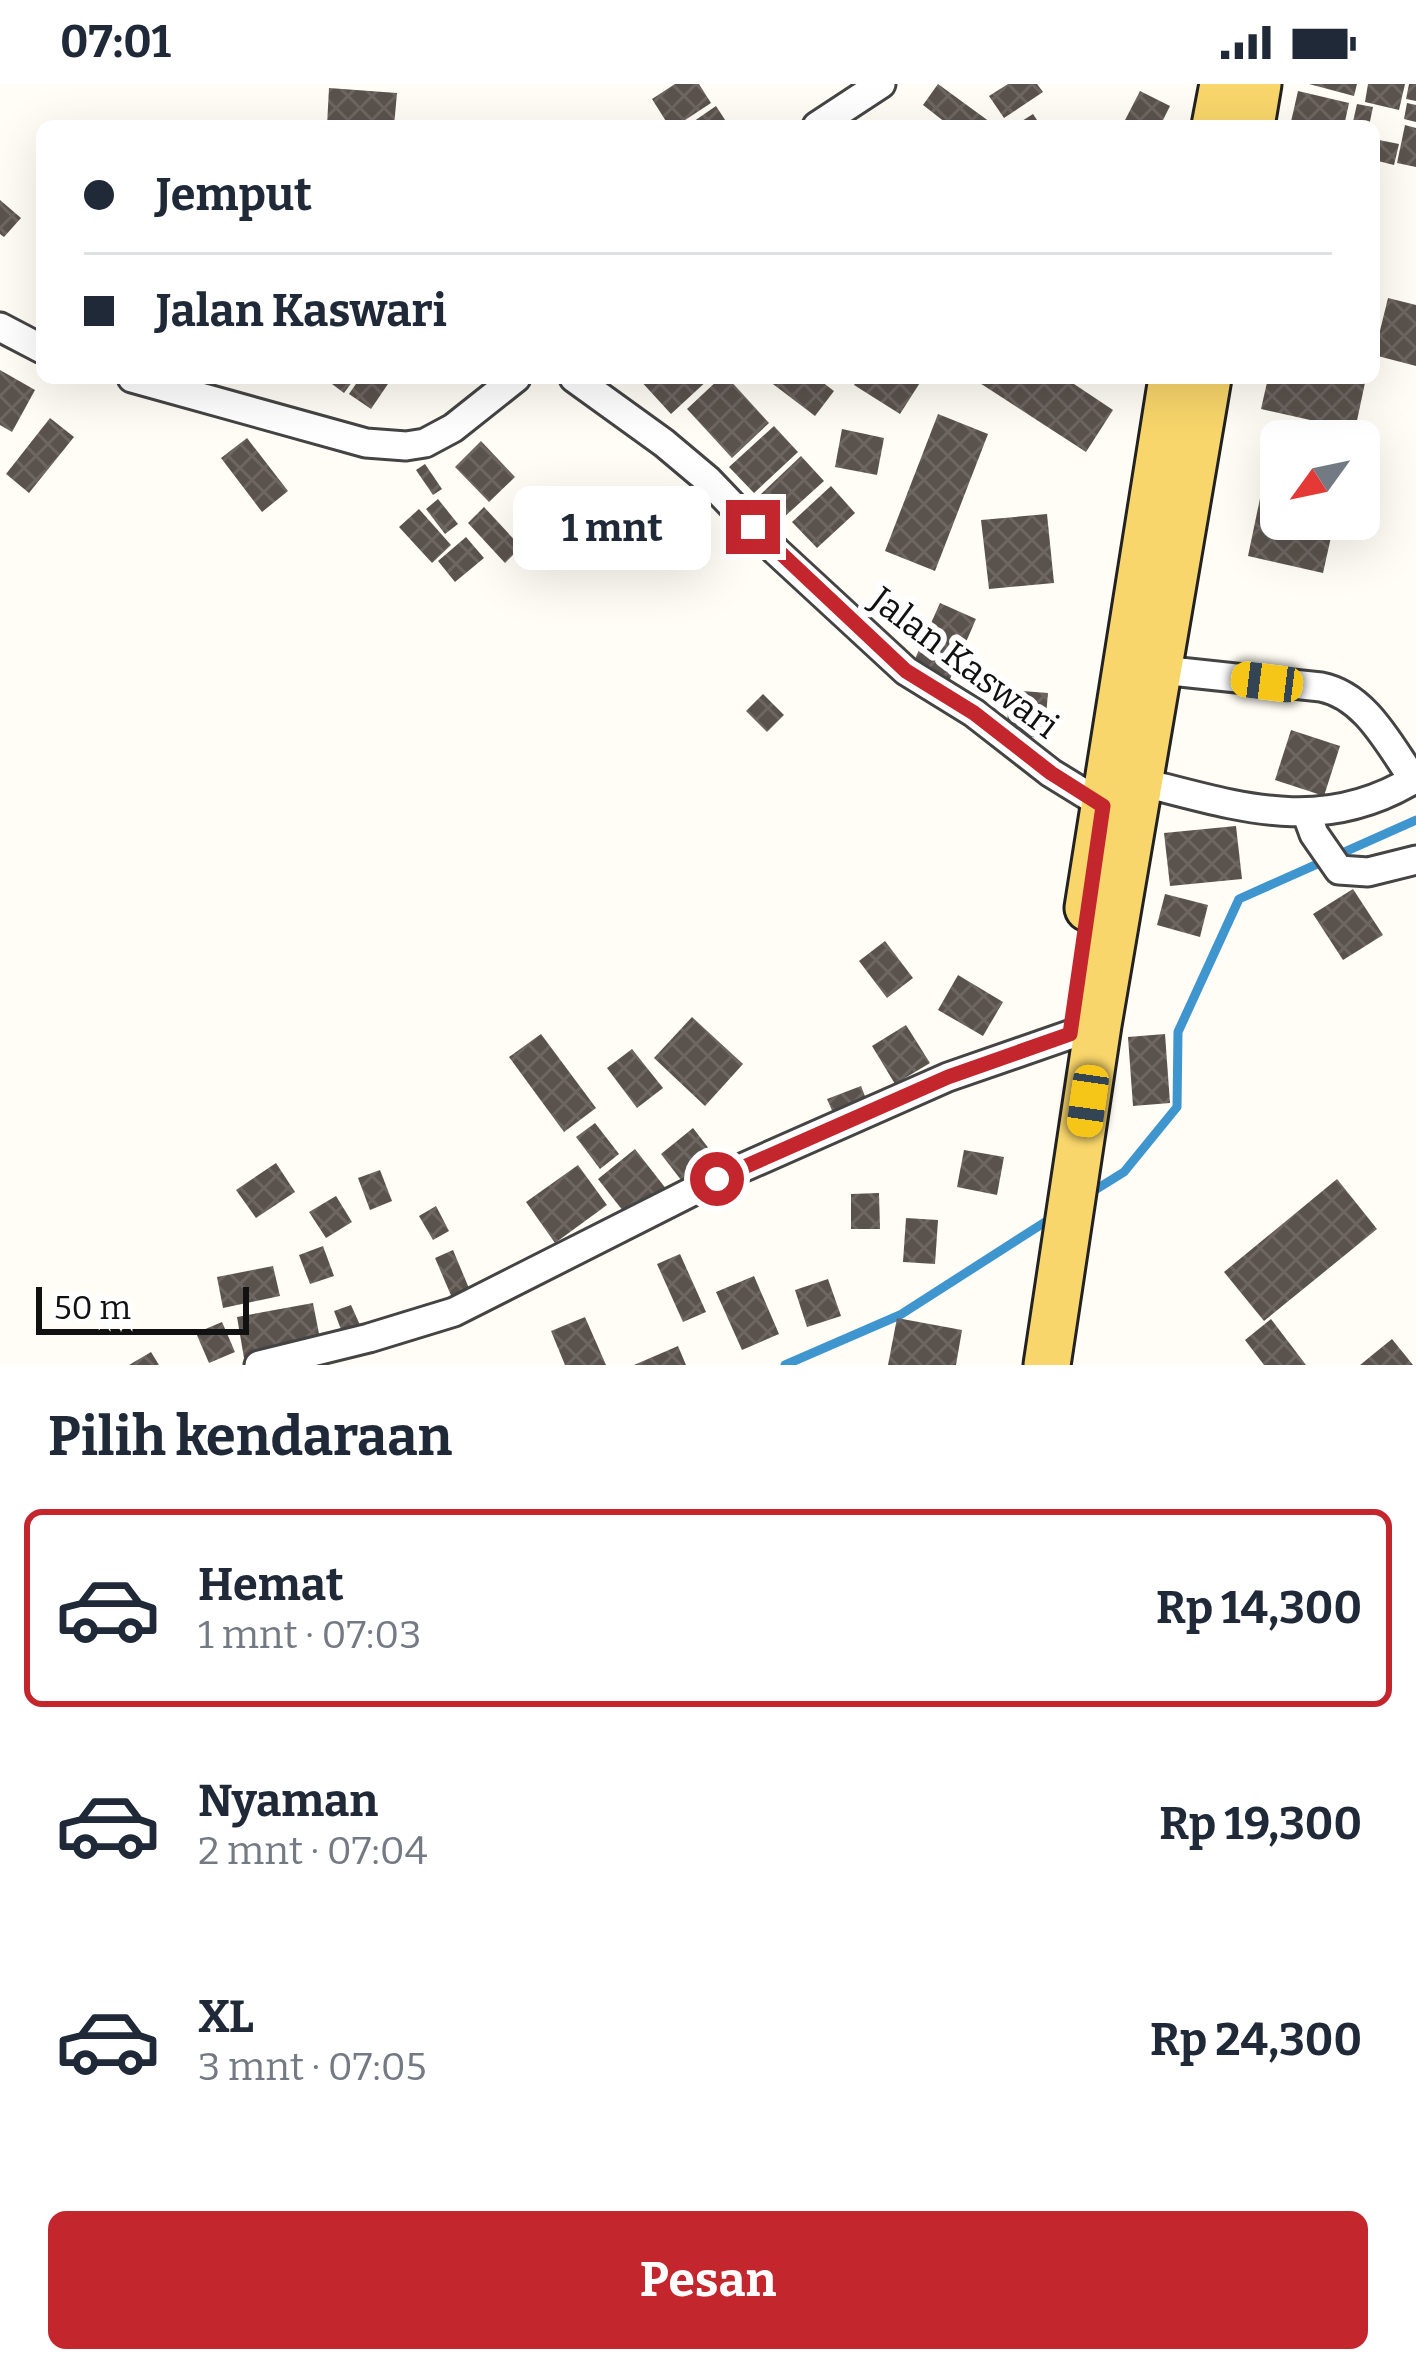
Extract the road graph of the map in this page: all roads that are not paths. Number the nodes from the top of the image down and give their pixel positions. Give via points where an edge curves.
1 (881, 84) edge
2 (1223, 84) edge
3 (1258, 84) edge
4 (826, 120) edge
5 (1217, 120) edge
6 (1252, 120) edge
7 (0, 328) edge
8 (36, 346) edge
9 (153, 384) edge
10 (509, 384) edge
11 (582, 384) edge
12 (1172, 384) edge
13 (1206, 384) edge
14 (1167, 512) junction
15 (1161, 670) junction
16 (1415, 779) edge
17 (1122, 794) junction
18 (1310, 825) junction
19 (1416, 860) edge
20 (1084, 1030) junction
21 (1048, 1258) junction
22 (259, 1365) edge
23 (1016, 1365) edge
24 (1047, 1365) edge

1 - 4 street
2 - 5 main road
3 - 6 main road
7 - 8 street
9 - 10 street via 406,446 454,428
11 - 17 street, Jalan Kaswari via 708,480 906,671 1051,773
12 - 14 main road
13 - 14 main road
14 - 15 main road
14 - 17 main road
15 - 16 street via 1345,694
15 - 17 main road
16 - 18 street
17 - 18 street, Jalan Kaswari via 1200,797
17 - 20 main road
18 - 19 street via 1334,866 1357,873
20 - 21 main road
20 - 22 street via 948,1077 717,1179 454,1312
21 - 23 main road
21 - 24 main road

